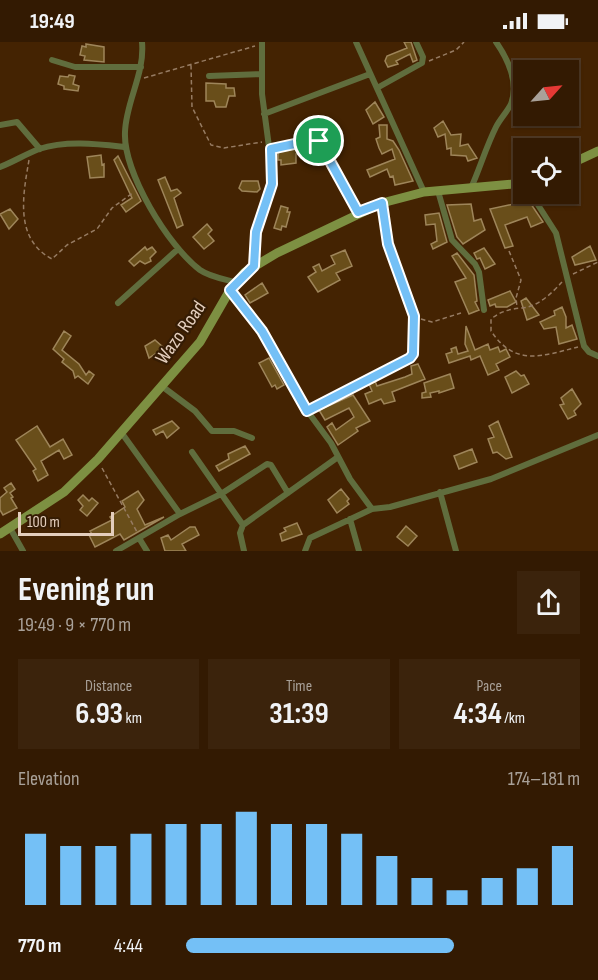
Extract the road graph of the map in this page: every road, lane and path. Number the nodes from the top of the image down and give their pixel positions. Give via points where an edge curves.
1 (142, 42) edge
2 (356, 42) edge
3 (416, 42) edge
4 (464, 42) edge
5 (496, 42) edge
6 (261, 44) edge
7 (52, 60) dead end
8 (422, 63) junction
9 (191, 65) junction
10 (141, 67) junction
11 (261, 74) junction
12 (370, 74) junction
13 (209, 76) dead end
14 (138, 80) junction
15 (376, 88) junction
16 (264, 114) junction
17 (0, 125) edge
18 (269, 141) junction
19 (125, 147) junction
20 (40, 149) junction
21 (271, 149) junction
22 (598, 151) edge
23 (30, 154) junction
24 (579, 160) edge
25 (0, 167) edge
26 (513, 184) edge
27 (139, 187) junction
28 (471, 188) junction
29 (438, 191) junction
30 (424, 192) junction
31 (382, 203) junction
32 (537, 204) edge
33 (358, 212) junction
34 (178, 249) junction
35 (509, 251) dead end
36 (598, 262) edge
37 (254, 266) junction
38 (567, 277) junction
39 (232, 286) junction
40 (118, 303) dead end
41 (517, 308) junction
42 (484, 310) dead end
43 (461, 313) dead end
44 (414, 316) junction
45 (584, 346) junction
46 (598, 356) edge
47 (163, 387) junction
48 (307, 411) junction
49 (121, 432) junction
50 (598, 435) edge
51 (252, 438) dead end
52 (192, 452) dead end
53 (338, 457) junction
54 (98, 459) junction
55 (440, 492) junction
56 (288, 493) junction
57 (221, 494) junction
58 (372, 509) junction
59 (180, 514) junction
60 (351, 519) junction
61 (243, 525) junction
62 (10, 528) junction
63 (0, 534) edge
64 (139, 538) junction
65 (23, 551) edge
66 (116, 551) edge
67 (147, 551) edge
68 (244, 551) edge
69 (305, 551) edge
70 (359, 551) edge
71 (456, 551) edge

1 - 10 street
2 - 12 street
3 - 8 street
4 - 8 path via 456,51
5 - 28 street via 512,76 513,94
6 - 9 path
6 - 11 street
7 - 10 street via 75,67
8 - 15 street
9 - 14 path
9 - 18 path via 192,107 211,145 224,148
10 - 14 street
11 - 13 street
11 - 16 street
12 - 15 street
12 - 16 street
14 - 19 street via 125,130
15 - 30 street
16 - 18 street
17 - 20 street via 17,122
18 - 21 street
19 - 20 street via 76,144
19 - 27 street
20 - 23 street
21 - 33 path via 320,142
21 - 37 street via 272,184 256,232
22 - 24 main road
23 - 25 street
23 - 27 path via 23,211 26,227 34,246 52,260 67,245 97,229 112,208
26 - 28 main road, Wazo Road
27 - 34 street
28 - 29 main road, Wazo Road
29 - 30 main road, Wazo Road
29 - 42 street via 452,240 479,272
30 - 31 main road, Wazo Road
31 - 33 main road, Wazo Road
31 - 44 street via 388,244
32 - 38 street via 556,233
33 - 37 main road, Wazo Road
34 - 39 street via 206,273
34 - 40 street
35 - 41 path via 521,280
36 - 38 path
37 - 39 main road, Wazo Road
38 - 41 path via 551,294 530,306
38 - 45 street
39 - 47 main road, Wazo Road via 200,342
39 - 48 street
41 - 45 path via 495,316 489,326 511,352 529,357
43 - 44 path via 432,322
44 - 48 street via 412,356
45 - 46 street
47 - 49 main road, Wazo Road
47 - 51 street via 195,411 212,431 234,431
48 - 53 street
49 - 54 main road, Wazo Road
49 - 59 street
50 - 55 street via 491,479
52 - 57 street
53 - 56 street
53 - 58 street
54 - 62 main road, Wazo Road via 64,492
54 - 64 path
55 - 58 street
55 - 71 street
56 - 57 street via 268,464
56 - 61 street
57 - 59 street
57 - 61 street
58 - 60 street
59 - 64 street
60 - 69 street via 310,538
60 - 70 street
61 - 68 street via 240,533
62 - 63 main road, Wazo Road
62 - 65 street
64 - 66 street
64 - 67 street

